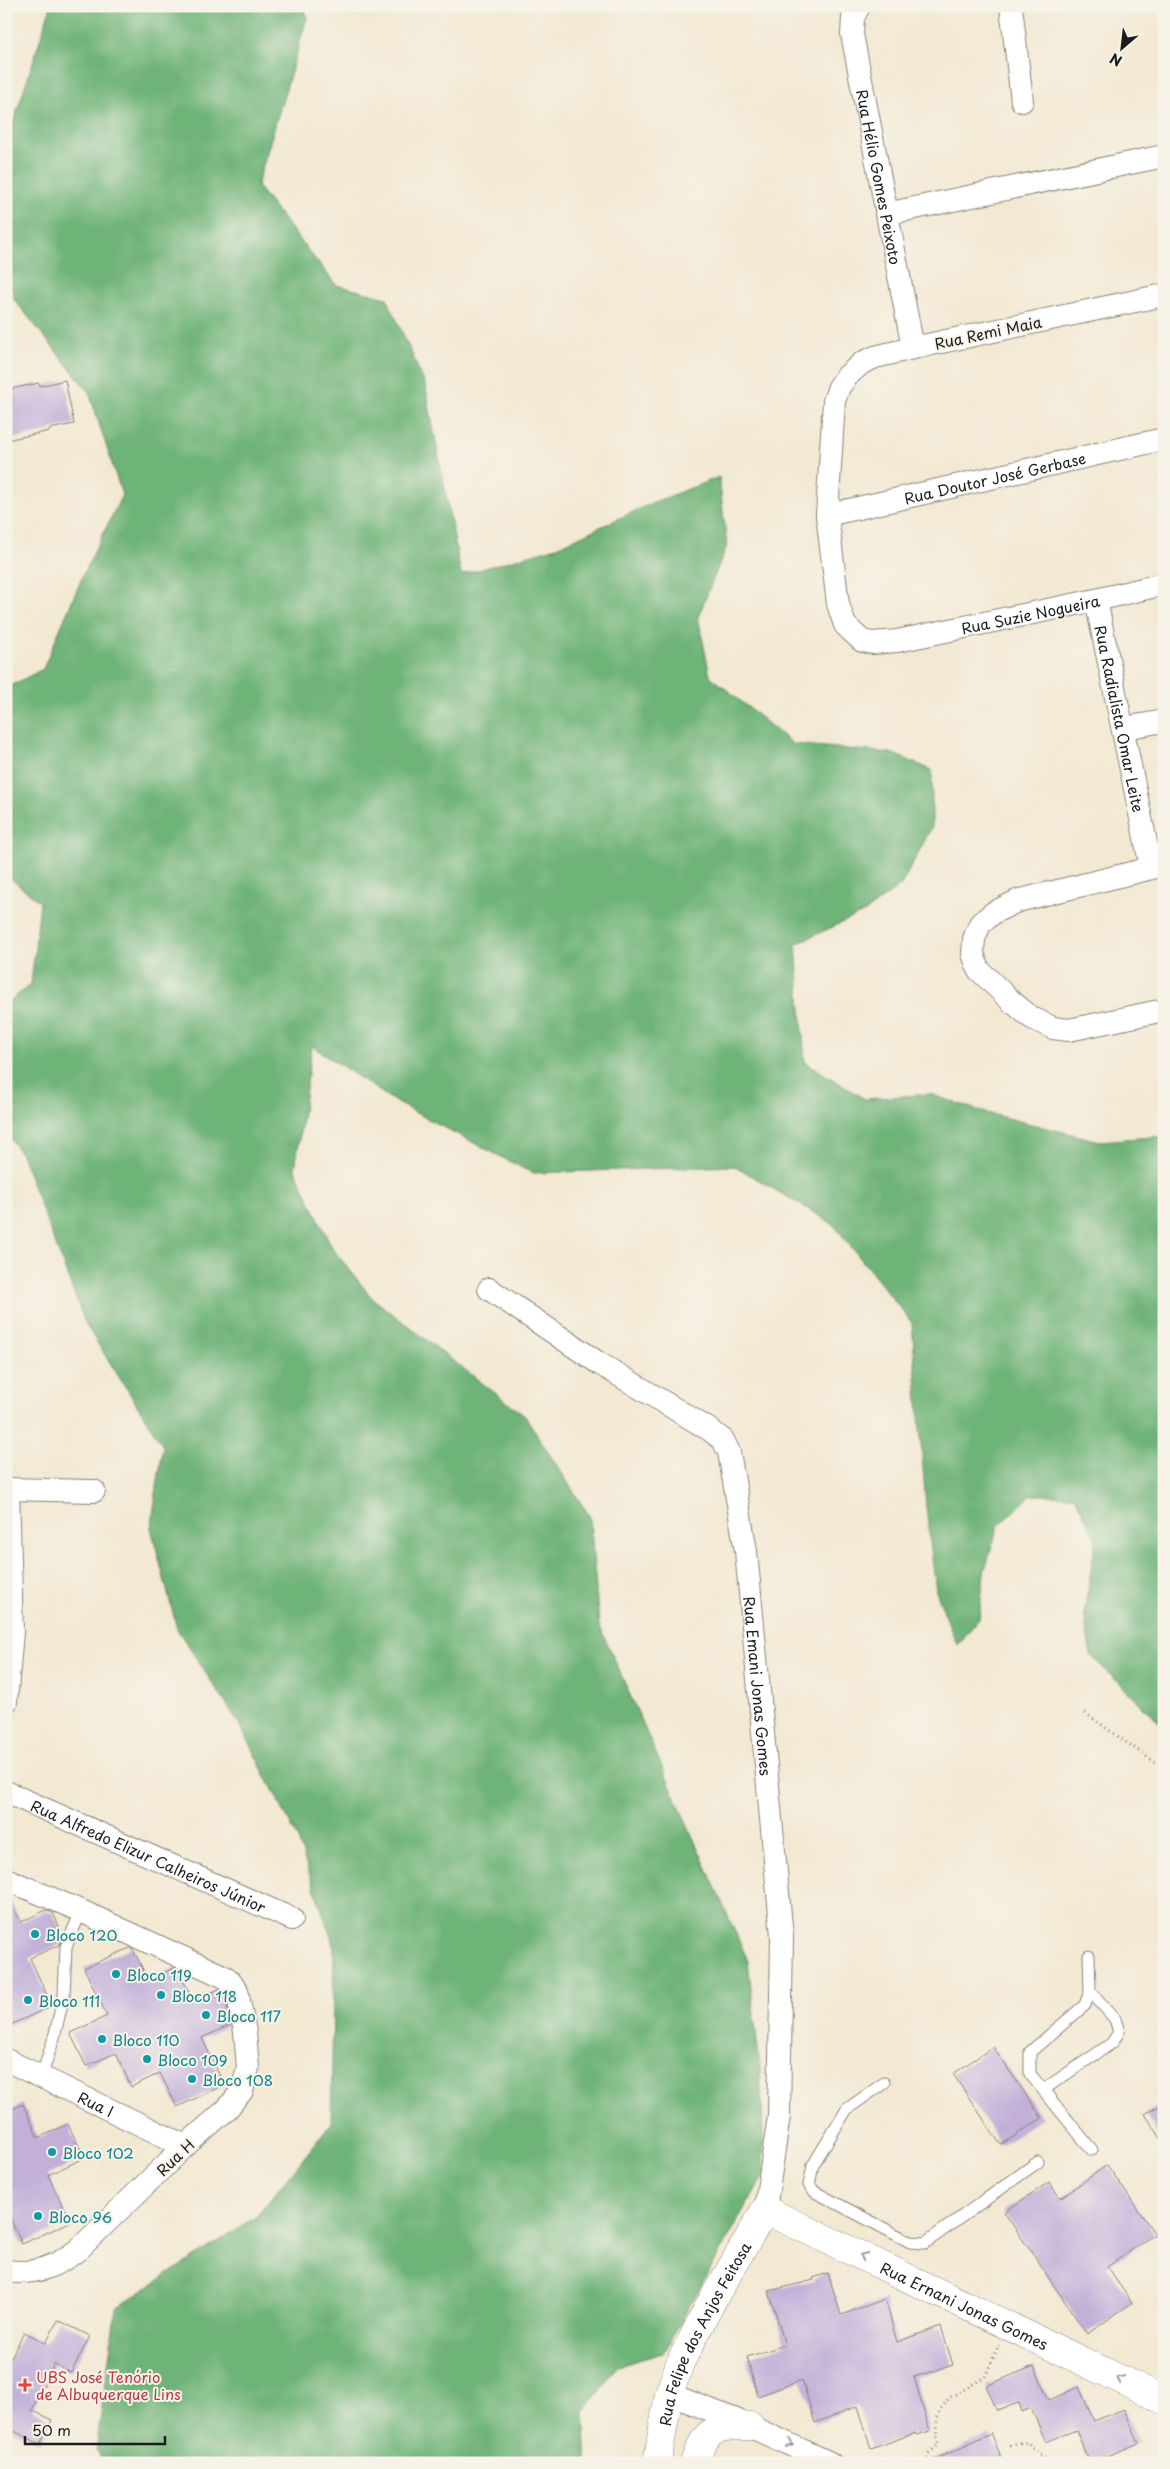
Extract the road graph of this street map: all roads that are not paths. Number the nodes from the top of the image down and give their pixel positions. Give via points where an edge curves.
1 (859, 6) edge
2 (1011, 6) edge
3 (1022, 101) dead end
4 (1164, 156) edge
5 (886, 214) junction
6 (1164, 295) edge
7 (913, 348) junction
8 (834, 401) joint
9 (1164, 439) edge
10 (827, 515) junction
11 (1164, 584) edge
12 (1096, 600) junction
13 (1164, 721) edge
14 (1124, 728) junction
15 (1157, 866) edge
16 (1164, 1010) edge
17 (489, 1289) dead end
18 (7, 1489) edge
19 (94, 1491) dead end
20 (9, 1632) edge
21 (6, 1702) edge
22 (6, 1792) edge
23 (6, 1879) edge
24 (81, 1911) junction
25 (292, 1919) dead end
26 (1089, 1956) dead end
27 (1090, 1991) junction
28 (6, 2060) edge
29 (41, 2077) junction
30 (884, 2083) dead end
31 (1043, 2090) junction
32 (185, 2146) junction
33 (1092, 2150) dead end
34 (1038, 2162) dead end
35 (765, 2210) junction
36 (6, 2271) edge
37 (669, 2394) junction
38 (1164, 2400) edge
39 (750, 2426) junction
40 (657, 2463) edge
41 (694, 2463) edge
42 (830, 2463) edge

1 - 5 street, Rua Hélio Gomes Peixoto via 852,34
2 - 3 street
4 - 5 street
5 - 7 street, Rua Hélio Gomes Peixoto
6 - 7 street, Rua Remi Maia
7 - 8 street, Rua Remi Maia via 862,363 847,376
8 - 10 street, Rua Suzie Nogueira
9 - 10 street, Rua Doutor José Gerbase
10 - 12 street, Rua Suzie Nogueira via 838,604 845,625 862,641 897,641
11 - 12 street, Rua Suzie Nogueira
12 - 14 street, Rua Radialista Omar Leite
13 - 14 street
14 - 15 street, Rua Radialista Omar Leite
15 - 16 street via 1017,900 980,924 973,954 979,970 1010,1001 1032,1018 1053,1028 1069,1030
17 - 35 street, Rua Emani Jonas Gomes via 597,1362 710,1430 723,1440 729,1452 746,1551 782,1936 779,2116
18 - 19 street
18 - 20 street
20 - 21 street
22 - 25 street, Rua Alfredo Elizur Calheiros Júnior
23 - 24 street
24 - 29 lane via 66,1947 64,1996
24 - 32 street, Rua H via 227,1978 237,1990 248,2051 246,2083 226,2110
26 - 27 lane
27 - 31 lane via 1085,2005 1030,2052 1030,2074
27 - 31 lane via 1115,2019 1119,2032 1112,2043
28 - 29 street, Rua I
29 - 32 street, Rua I
30 - 34 lane via 847,2109 813,2165 809,2184 815,2192 910,2242 925,2243
31 - 33 lane
32 - 36 street, Rua H via 108,2223 63,2261 30,2272
35 - 37 street, Rua Felipe dos Anjos Feitosa via 713,2299 680,2363
38 -> 35 street, Rua Ernani Jonas Gomes
37 - 39 street
37 - 40 street, Rua Felipe dos Anjos Feitosa
39 - 41 street via 718,2428 709,2433
39 -> 42 street

